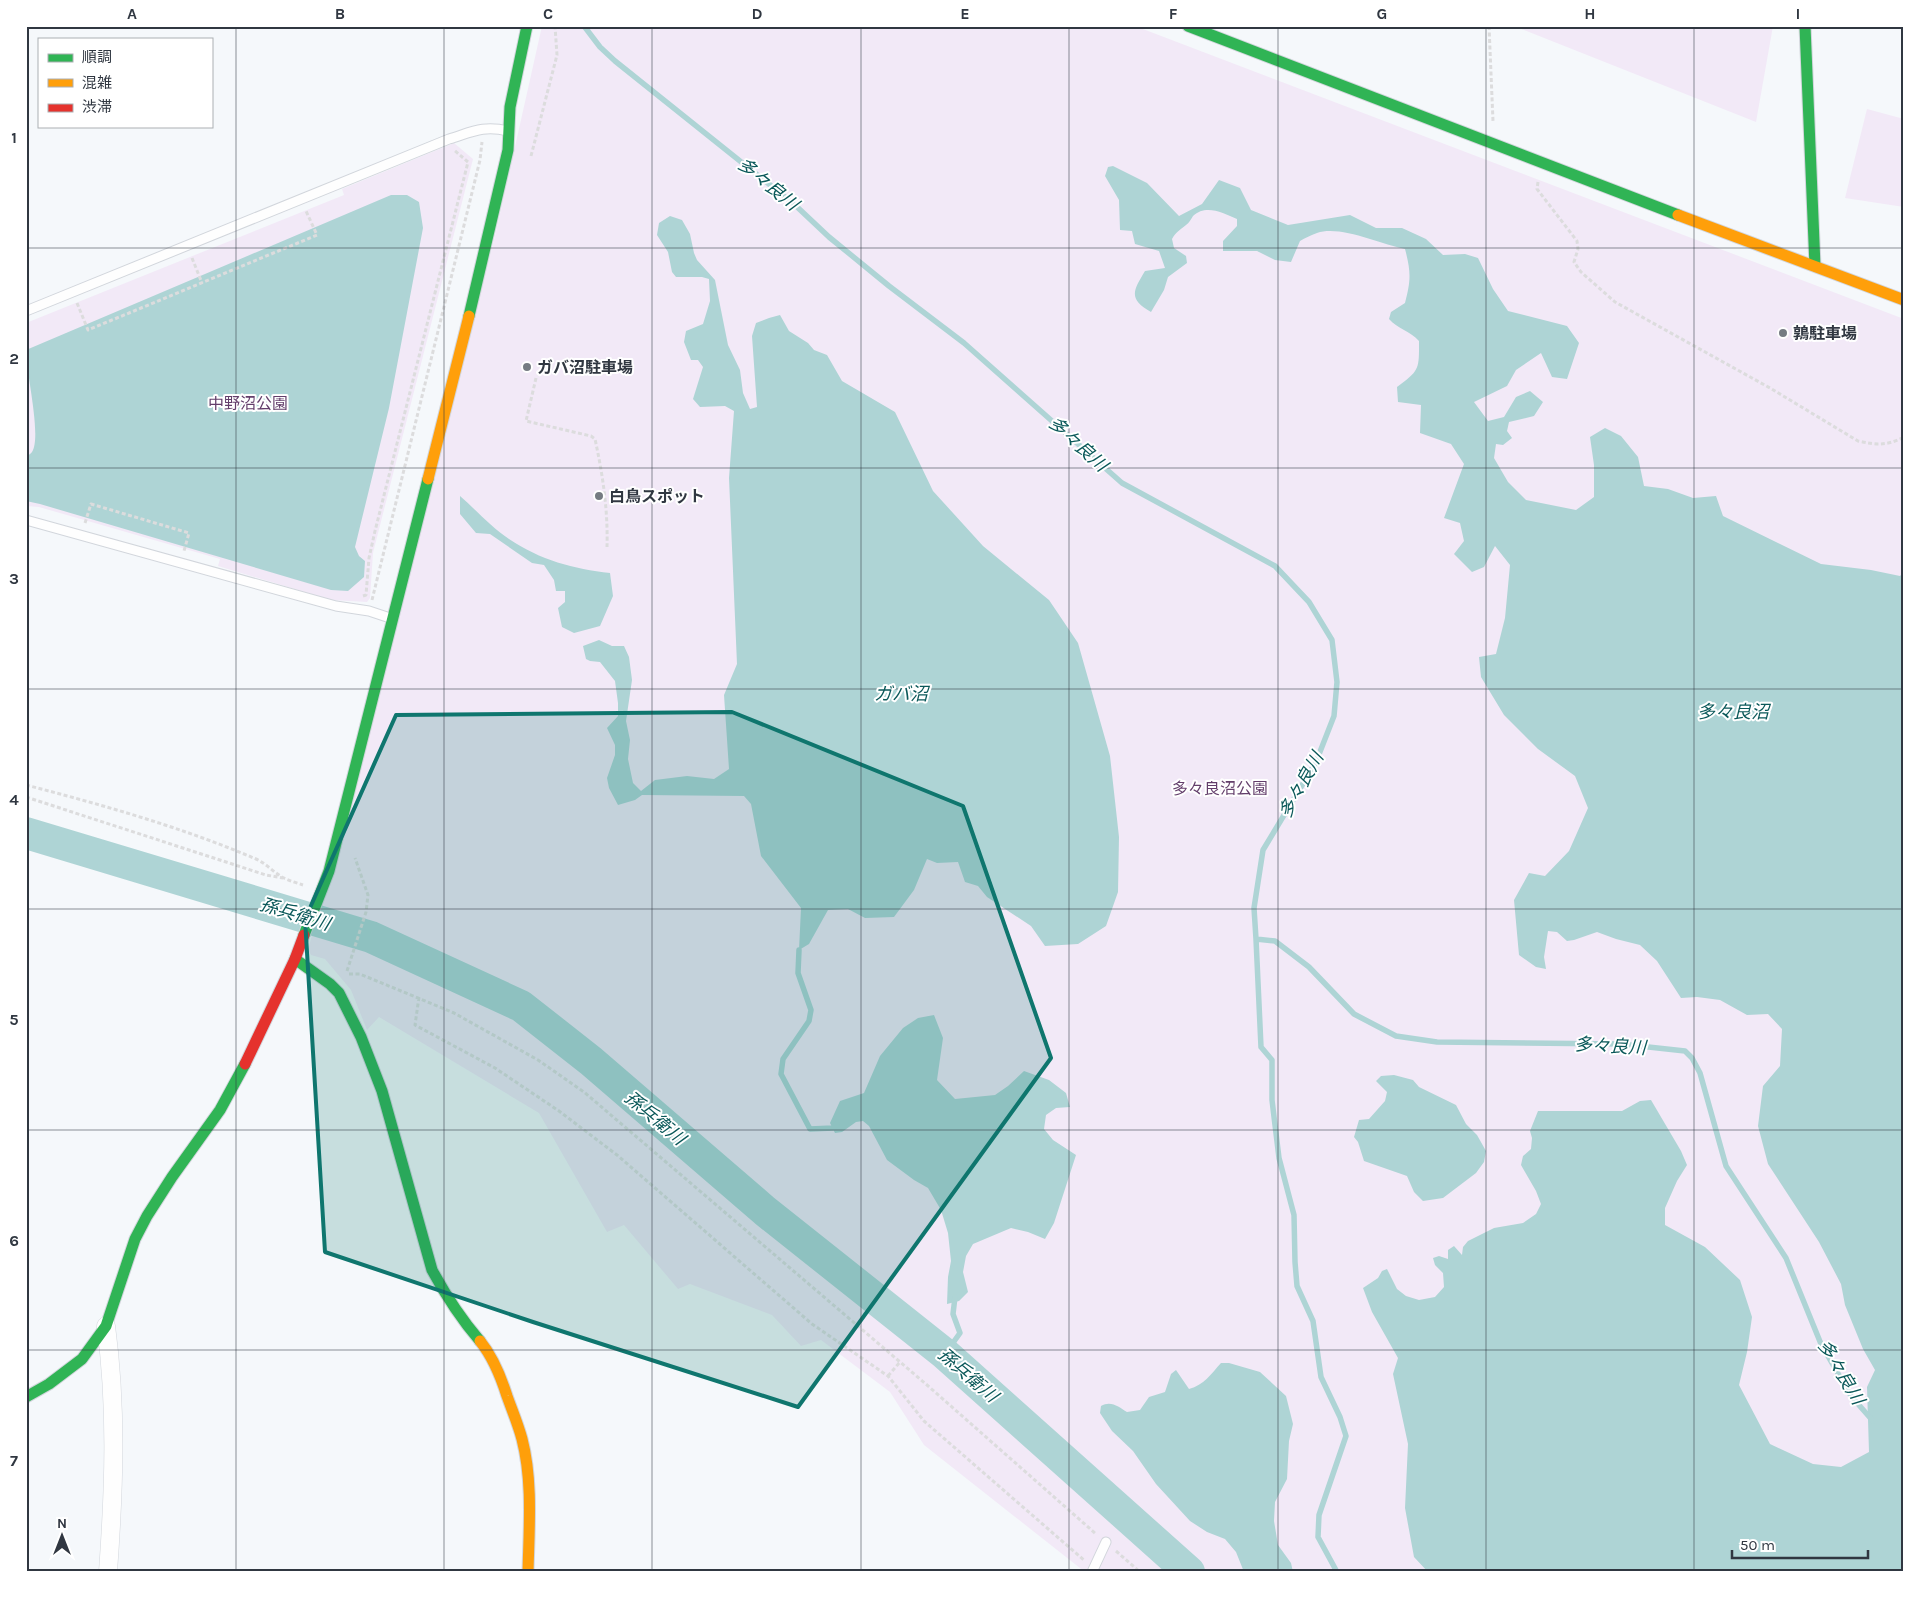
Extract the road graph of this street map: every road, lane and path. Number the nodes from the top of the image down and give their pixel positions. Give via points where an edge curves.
1 (527, 26) edge
2 (1188, 26) edge
3 (1489, 26) edge
4 (1804, 26) edge
5 (484, 128) junction
6 (510, 132) junction
7 (1494, 143) junction
8 (452, 148) dead end
9 (1540, 174) dead end
10 (308, 216) dead end
11 (194, 263) dead end
12 (1815, 266) junction
13 (202, 283) junction
14 (1904, 300) edge
15 (80, 310) dead end
16 (26, 311) edge
17 (536, 378) dead end
18 (1904, 437) edge
19 (26, 520) edge
20 (85, 525) dead end
21 (608, 548) dead end
22 (184, 552) dead end
23 (360, 598) dead end
24 (369, 611) junction
25 (393, 619) junction
26 (26, 785) edge
27 (26, 797) edge
28 (284, 878) junction
29 (321, 896) junction
30 (366, 912) dead end
31 (295, 959) junction
32 (350, 966) dead end
33 (330, 984) junction
34 (419, 998) junction
35 (106, 1326) junction
36 (900, 1362) junction
37 (888, 1376) junction
38 (26, 1398) edge
39 (1106, 1542) junction
40 (1093, 1570) edge
41 (108, 1572) edge
42 (528, 1572) edge
43 (1140, 1572) edge

1 - 6 street via 510,107
2 - 7 street
3 - 7 path
4 - 12 street
5 - 6 lane
5 - 16 lane via 449,139
5 - 24 path via 480,160
6 - 25 street via 459,356
7 - 12 street
8 - 23 path via 468,162 375,531 366,595
9 - 18 path via 1537,189 1577,240 1574,262 1580,272 1615,302 1858,441 1887,444
10 - 13 path via 317,235
11 - 13 path
12 - 14 street
13 - 15 path via 88,330
17 - 21 path via 526,421 595,439 604,480
19 - 24 lane via 336,606
20 - 22 path via 91,504 189,533
24 - 25 lane
25 - 29 street
26 - 28 path via 84,800 210,841 258,859
27 - 28 path via 266,875
28 - 29 path
29 - 31 street
30 - 32 path
31 - 33 street
31 - 35 street via 220,1110 147,1216 135,1240
33 - 34 path via 346,974 360,974
33 - 42 street via 339,993 361,1037 382,1091 432,1270 463,1321 486,1348 510,1404 522,1440 527,1475
34 - 36 path via 454,1013 538,1060 584,1092
34 - 37 path via 415,1025 495,1068 559,1111 617,1155 812,1324
35 - 38 street via 82,1358
35 - 41 street via 114,1432
36 - 37 path
36 - 39 path
37 - 40 path via 924,1421
39 - 40 lane
39 - 43 path

